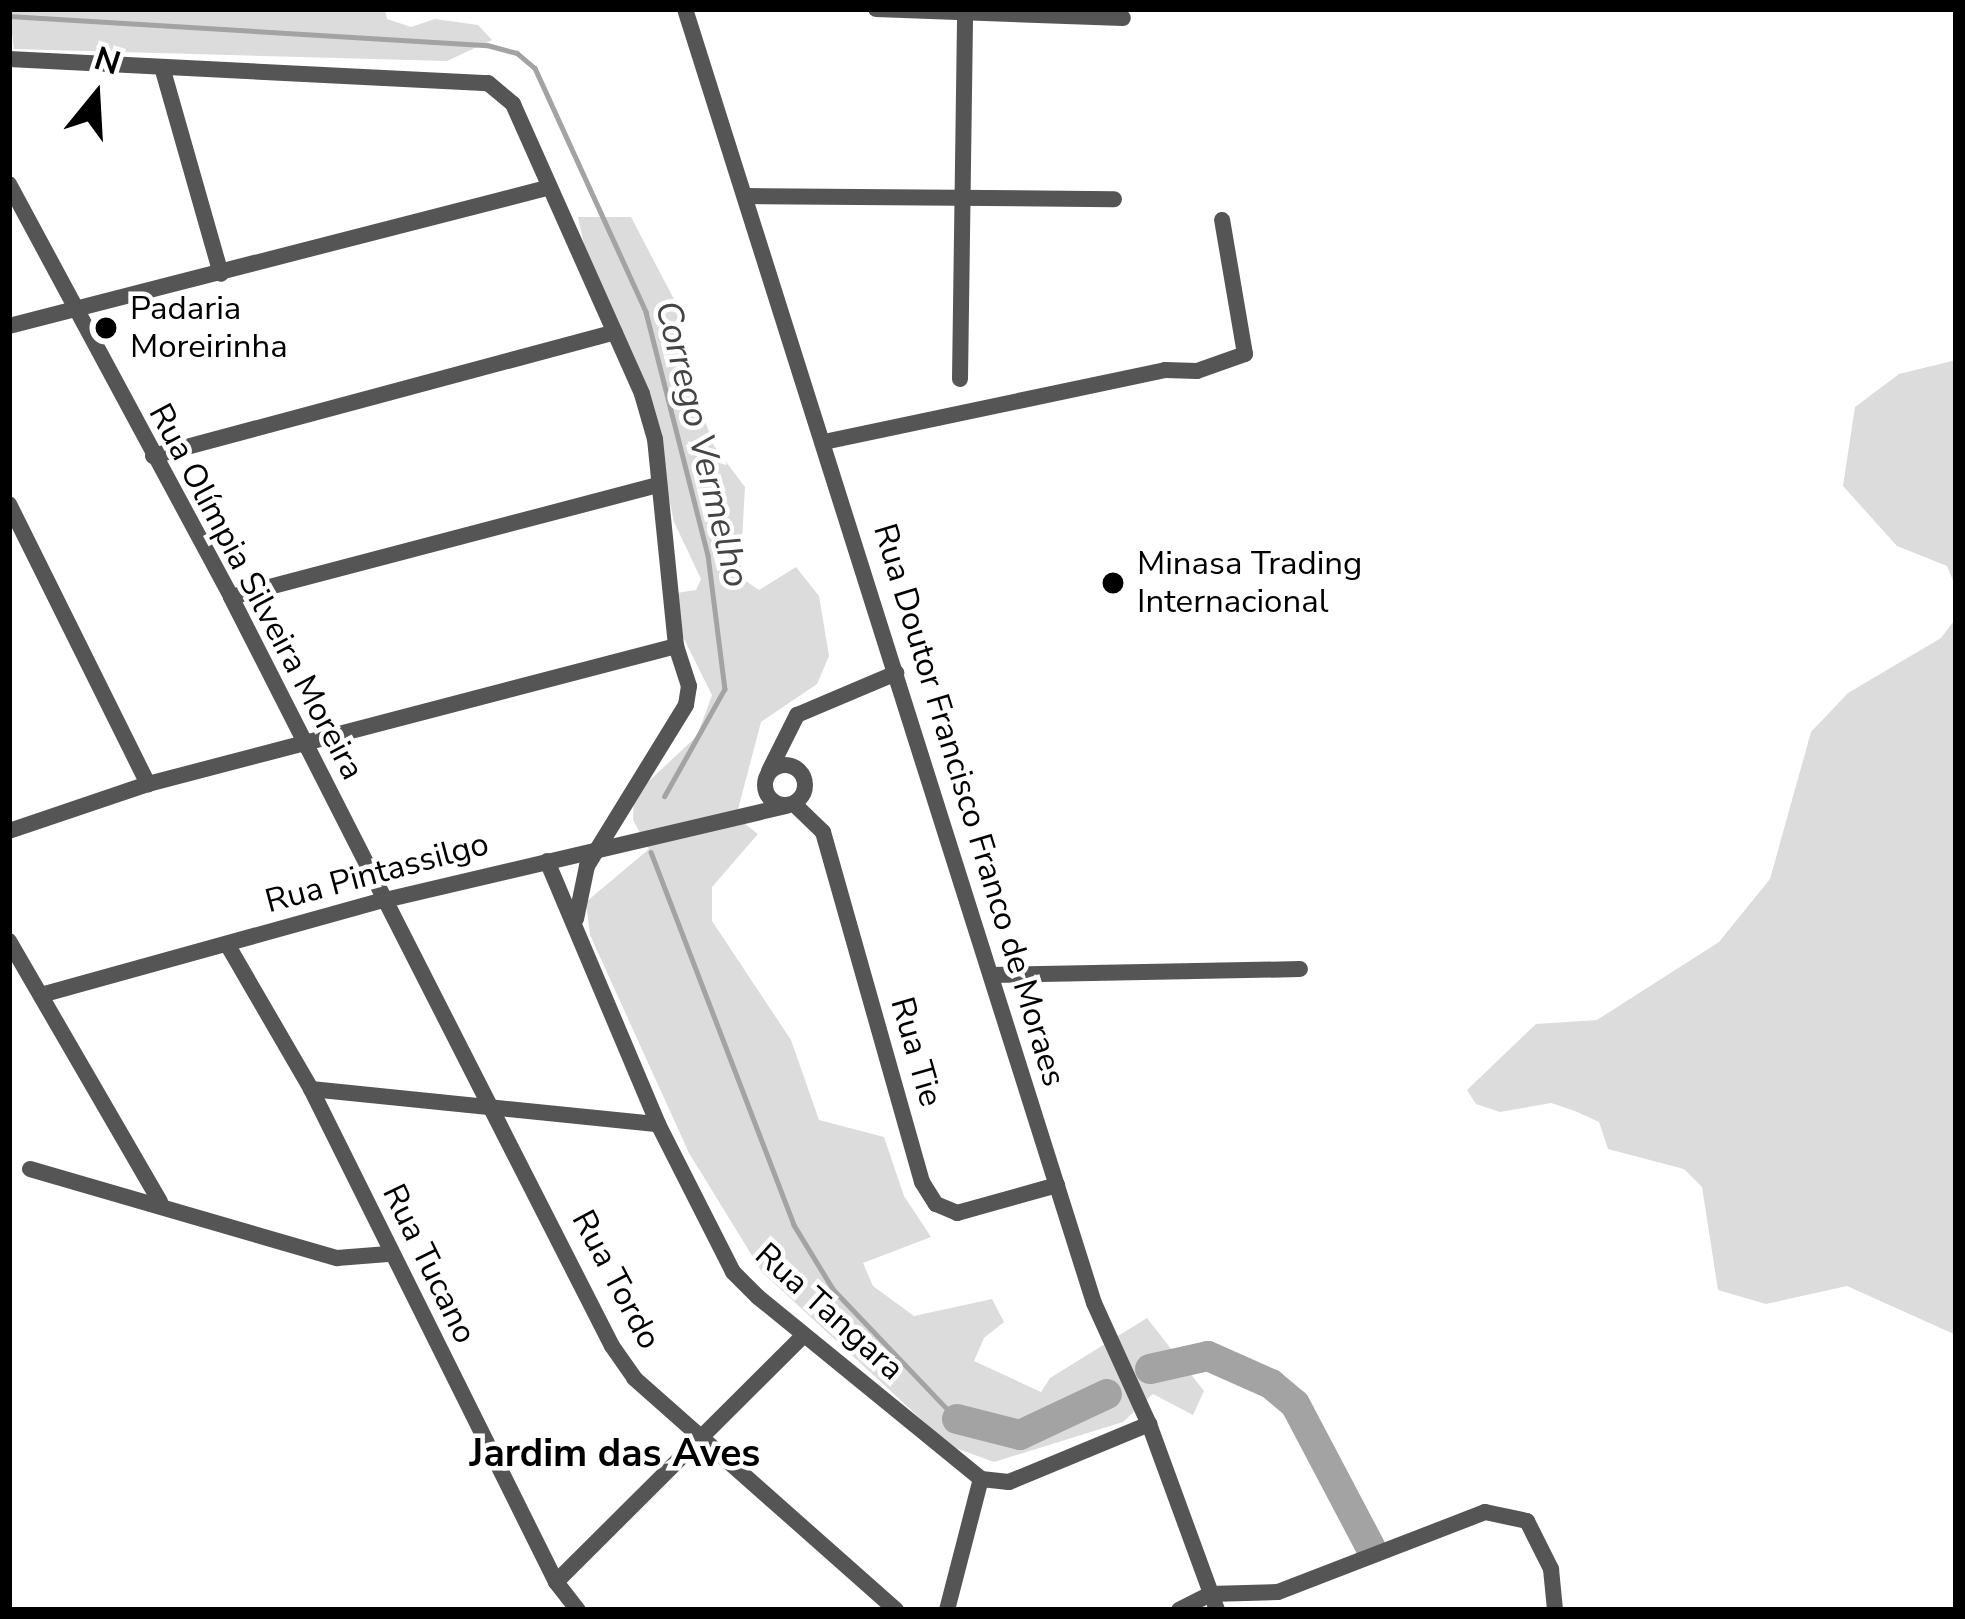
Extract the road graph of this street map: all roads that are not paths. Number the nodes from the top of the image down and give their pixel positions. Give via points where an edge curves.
1 (685, 9) edge
2 (876, 9) edge
3 (965, 11) edge
4 (1123, 18) dead end
5 (9, 59) edge
6 (162, 67) junction
7 (9, 184) edge
8 (548, 188) junction
9 (746, 196) junction
10 (962, 198) junction
11 (1114, 199) dead end
12 (1222, 220) dead end
13 (221, 274) junction
14 (74, 312) junction
15 (9, 326) edge
16 (615, 332) junction
17 (960, 380) dead end
18 (824, 442) junction
19 (153, 456) junction
20 (659, 484) junction
21 (9, 504) edge
22 (231, 597) junction
23 (676, 646) junction
24 (896, 673) junction
25 (790, 723) junction
26 (303, 744) junction
27 (798, 770) junction
28 (767, 779) junction
29 (148, 784) junction
30 (622, 804) junction
31 (790, 805) junction
32 (730, 818) junction
33 (9, 831) edge
34 (633, 838) junction
35 (597, 848) junction
36 (547, 861) junction
37 (381, 901) junction
38 (576, 919) junction
39 (9, 940) edge
40 (227, 944) junction
41 (1300, 969) dead end
42 (991, 974) junction
43 (41, 995) junction
44 (311, 1089) junction
45 (491, 1104) junction
46 (658, 1124) junction
47 (31, 1169) dead end
48 (1057, 1185) junction
49 (160, 1202) junction
50 (388, 1254) junction
51 (802, 1337) junction
52 (1149, 1424) junction
53 (706, 1439) junction
54 (981, 1479) junction
55 (556, 1582) junction
56 (1214, 1602) edge
57 (578, 1610) edge
58 (896, 1610) edge
59 (949, 1610) edge
60 (1179, 1610) edge
61 (1555, 1610) edge

1 - 9 street, Rua Doutor Francisco Franco de Moraes
2 - 3 street
3 - 4 street
3 - 10 street
5 - 6 street
6 - 8 street via 488,83 513,104
6 - 13 street
7 - 14 street, Rua Olímpia Silveira Moreira
8 - 13 street
8 - 16 street
9 - 10 street
9 - 18 street, Rua Doutor Francisco Franco de Moraes
10 - 11 street
10 - 17 street
12 - 18 street via 1245,354 1197,371 1165,370
13 - 14 street
14 - 15 street
14 - 19 street, Rua Olímpia Silveira Moreira
16 - 19 street
16 - 20 street via 642,394
18 - 24 street, Rua Doutor Francisco Franco de Moraes
19 - 22 street, Rua Olímpia Silveira Moreira
20 - 22 street
20 - 23 street
21 - 29 street
22 - 26 street, Rua Olímpia Silveira Moreira
23 - 26 street
23 - 30 street via 686,705
24 - 25 street
24 - 42 street, Rua Doutor Francisco Franco de Moraes
25 - 27 street
25 - 28 street
26 - 29 street
26 - 37 street, Rua Olímpia Silveira Moreira
27 - 28 street
27 - 31 street via 804,792
28 - 31 street, Rua Tie
28 - 32 street
29 - 33 street
30 - 34 street
30 - 35 street
31 - 32 street, Rua Pintassilgo
31 - 48 street, Rua Tie via 823,832 922,1182 936,1204 957,1213
32 - 34 street, Rua Pintassilgo
34 - 35 street, Rua Pintassilgo
35 - 36 street, Rua Pintassilgo
35 - 38 street
36 - 37 street, Rua Pintassilgo
36 - 38 street, Rua Tangara
37 - 40 street, Rua Pintassilgo
37 - 45 street, Rua Tordo
38 - 46 street, Rua Tangara
39 - 43 street
40 - 43 street, Rua Pintassilgo
40 - 44 street, Rua Tucano
41 - 42 street
42 - 48 street, Rua Doutor Francisco Franco de Moraes
43 - 49 street
44 - 45 street
44 - 50 street, Rua Tucano
45 - 46 street
45 - 53 street, Rua Tordo via 612,1346 634,1378
46 - 51 street, Rua Tangara via 733,1272
47 - 49 street
48 - 52 street, Rua Doutor Francisco Franco de Moraes via 1094,1303
49 - 50 street via 337,1258
50 - 55 street, Rua Tucano
51 - 53 street
51 - 54 street, Rua Tangara
52 - 54 street via 1010,1482
52 - 56 street, Rua Doutor Francisco Franco de Moraes
53 - 55 street
53 - 58 street, Rua Tordo
54 - 59 street
55 - 57 street, Rua Tucano
56 - 60 street
56 - 61 street via 1278,1592 1485,1512 1527,1521 1551,1569

